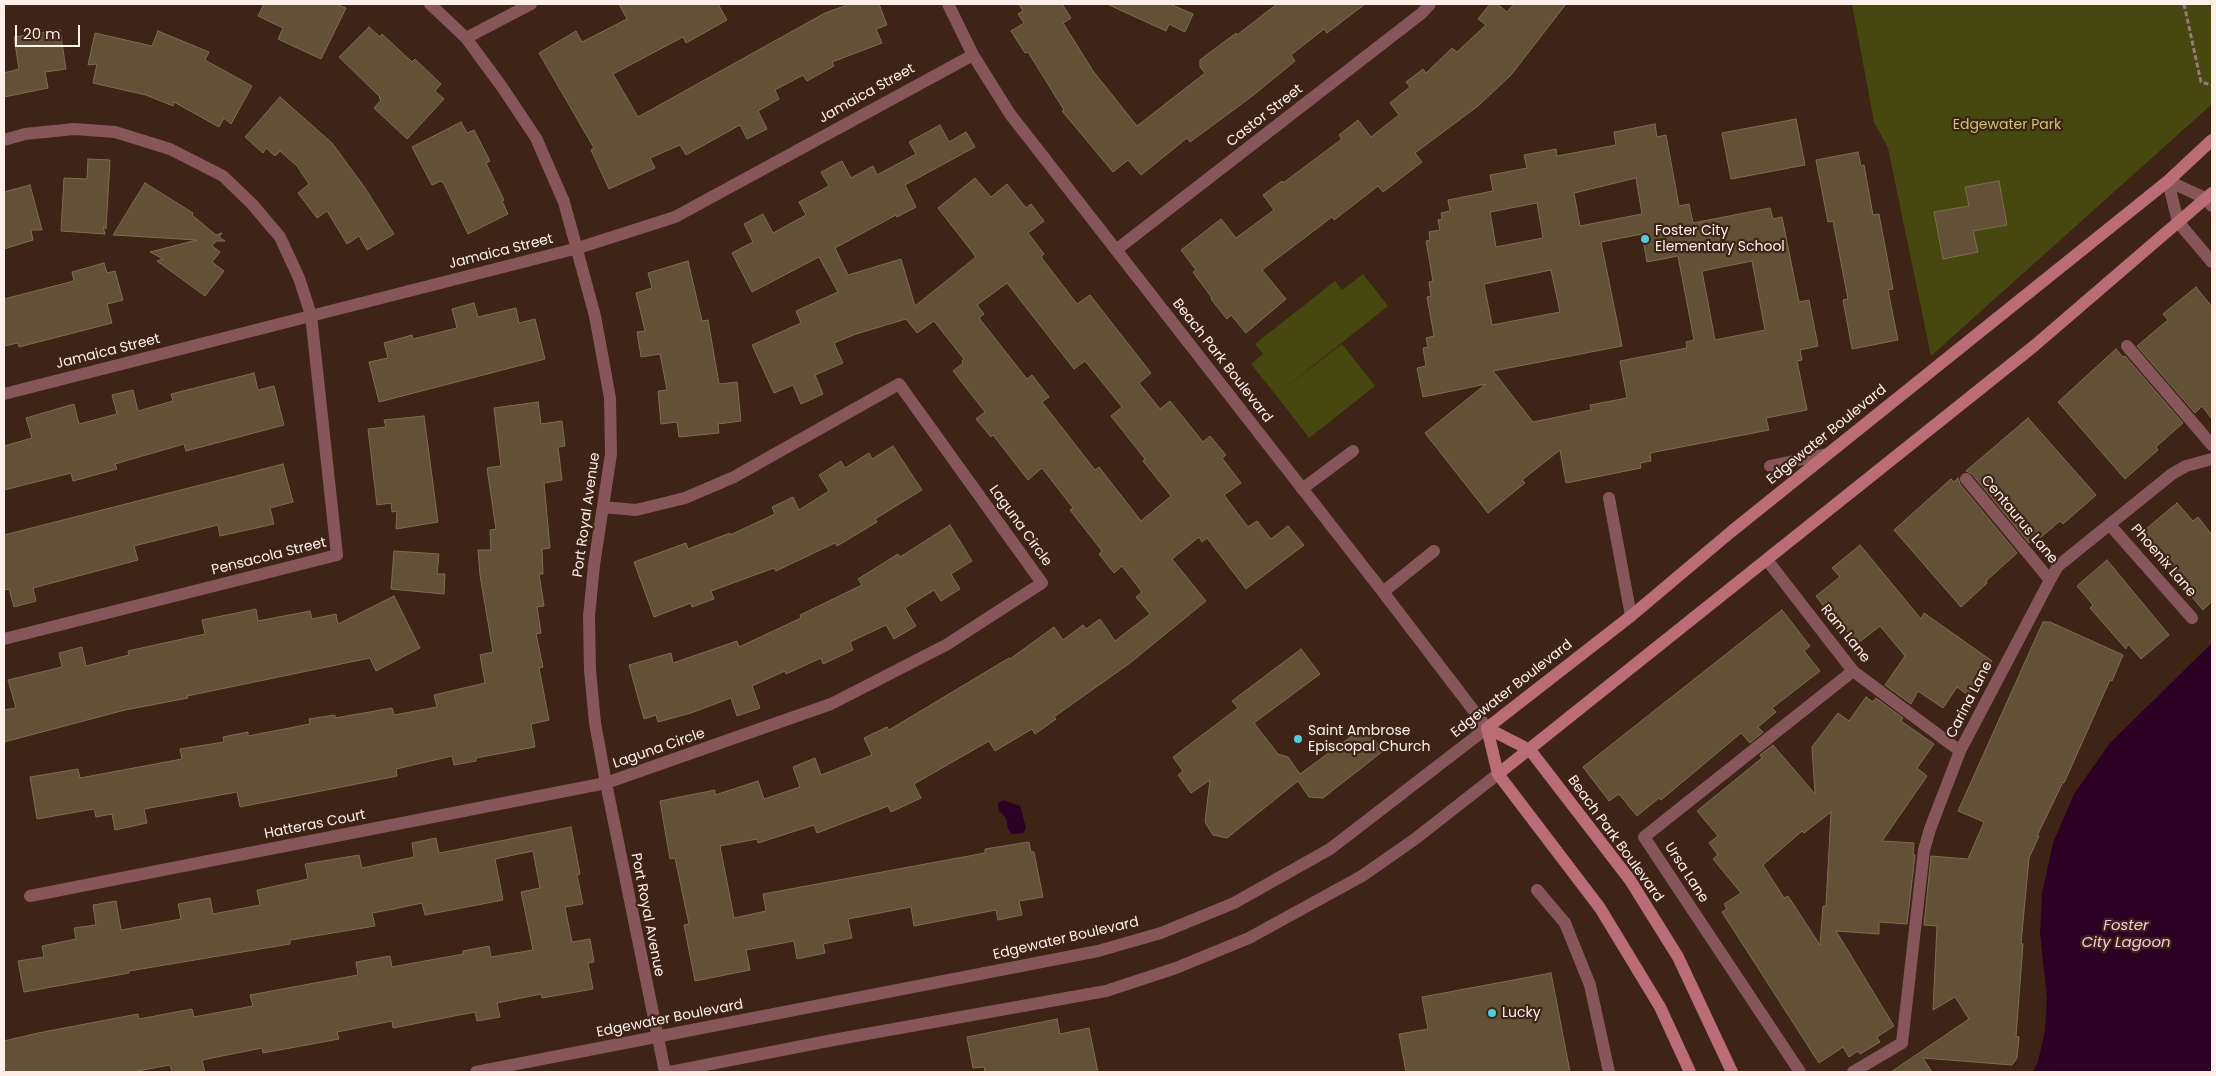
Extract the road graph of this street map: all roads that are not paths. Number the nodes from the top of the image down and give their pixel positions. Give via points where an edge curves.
1 (430, 4) edge
2 (531, 4) edge
3 (948, 4) edge
4 (1430, 4) edge
5 (466, 38) junction
6 (973, 55) junction
7 (4, 140) edge
8 (2212, 140) edge
9 (2168, 181) junction
10 (2210, 199) edge
11 (2178, 222) junction
12 (578, 248) junction
13 (1116, 250) junction
14 (2212, 262) edge
15 (311, 315) junction
16 (2127, 346) dead end
17 (4, 394) edge
18 (2212, 445) edge
19 (1353, 451) dead end
20 (1827, 454) junction
21 (2212, 459) edge
22 (1770, 466) dead end
23 (1966, 479) dead end
24 (1302, 489) junction
25 (1609, 498) dead end
26 (603, 508) junction
27 (2110, 525) junction
28 (1434, 551) dead end
29 (1767, 560) junction
30 (2050, 580) junction
31 (1384, 592) junction
32 (1631, 616) junction
33 (2192, 618) dead end
34 (4, 639) edge
35 (1853, 671) junction
36 (1487, 728) junction
37 (1530, 750) junction
38 (1960, 751) junction
39 (1498, 774) junction
40 (606, 783) junction
41 (1536, 890) dead end
42 (30, 896) dead end
43 (656, 1037) junction
44 (476, 1072) edge
45 (665, 1072) edge
46 (670, 1072) edge
47 (1610, 1072) edge
48 (1690, 1072) edge
49 (1732, 1072) edge
50 (1800, 1072) edge
51 (1853, 1072) edge

1 - 5 street, Port Royal Avenue
2 - 5 street
3 - 6 street, Beach Park Boulevard
4 - 13 street, Castor Street
5 - 12 street, Port Royal Avenue via 536,138 564,202
6 - 12 street, Jamaica Street via 675,217
6 - 13 street, Beach Park Boulevard via 1010,114
7 - 15 street via 25,134 74,129 115,132 170,149 223,176 280,237 299,278
8 - 9 main road, Edgewater Boulevard
9 - 10 street
9 - 11 street
9 - 20 main road, Edgewater Boulevard
10 - 11 main road
11 - 14 street
11 - 29 main road via 2034,346
12 - 15 street, Jamaica Street
12 - 26 street, Port Royal Avenue via 610,398 611,454
13 - 24 street, Beach Park Boulevard
15 - 17 street, Jamaica Street
15 - 34 street, Pensacola Street via 337,555
16 - 18 street
19 - 24 street
20 - 22 street
20 - 32 main road, Edgewater Boulevard
21 - 27 street, Carina Lane via 2186,466 2172,474
23 - 30 street, Centaurus Lane
24 - 31 street, Beach Park Boulevard
25 - 32 street
26 - 40 street, Port Royal Avenue via 589,616 595,723
26 - 40 street, Laguna Circle via 636,510 685,498 734,477 899,384 1042,583 946,645 831,704
27 - 30 street, Carina Lane via 2058,566
27 - 33 street, Phoenix Lane
28 - 31 street
29 - 35 street, Ram Lane
29 - 37 main road
30 - 38 street, Carina Lane
31 - 36 street, Beach Park Boulevard
32 - 36 main road, Edgewater Boulevard
35 - 38 street, Ram Lane
35 - 50 street, Ursa Lane via 1644,837
36 - 37 main road, Beach Park Boulevard
36 - 39 main road, Beach Park Boulevard
36 - 43 street, Edgewater Boulevard via 1330,849 1234,903 1161,933 1098,951
37 - 39 main road
37 - 49 main road, Beach Park Boulevard via 1630,880 1678,957
38 - 51 street, Carina Lane via 1924,850 1902,1043
39 - 46 street via 1362,876 1249,938 1176,968 1106,991
39 - 48 main road, Beach Park Boulevard via 1600,908 1660,1007
40 - 42 street, Hatteras Court
40 - 43 street, Port Royal Avenue
41 - 47 street via 1565,923 1590,985
43 - 44 street, Edgewater Boulevard
43 - 45 street, Port Royal Avenue

